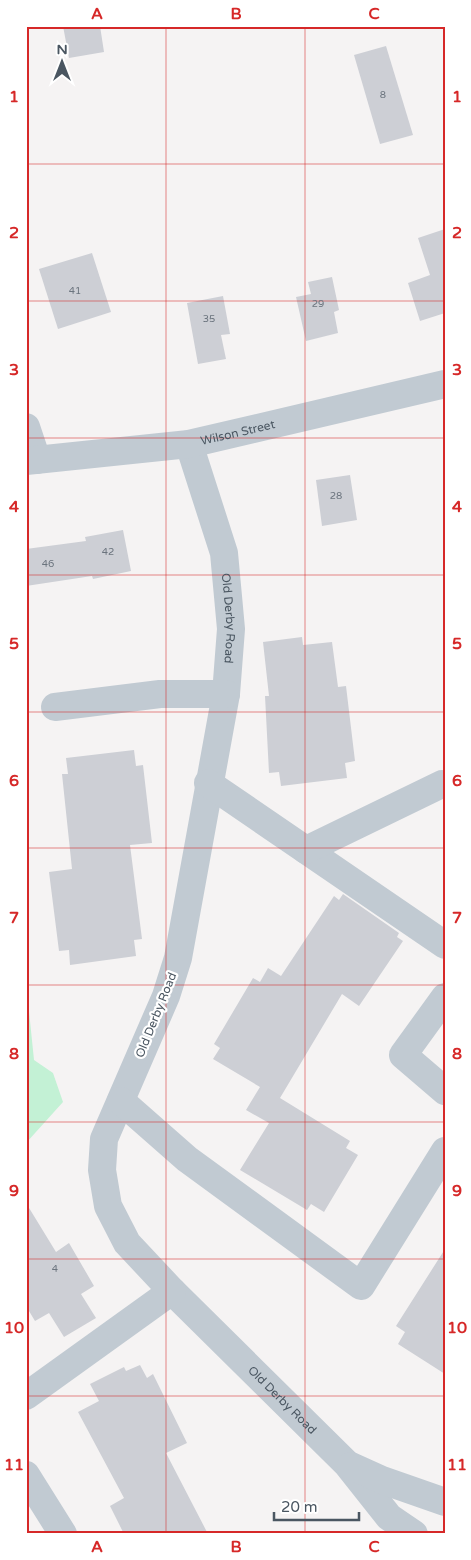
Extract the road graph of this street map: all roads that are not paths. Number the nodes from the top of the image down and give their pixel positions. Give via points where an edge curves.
1 (445, 384) edge
2 (26, 427) edge
3 (189, 444) junction
4 (31, 461) edge
5 (226, 694) junction
6 (55, 707) dead end
7 (208, 784) junction
8 (442, 784) dead end
9 (306, 850) junction
10 (445, 945) edge
11 (445, 997) edge
12 (445, 1090) edge
13 (121, 1101) junction
14 (445, 1151) edge
15 (172, 1291) junction
16 (26, 1396) edge
17 (347, 1464) junction
18 (26, 1475) edge
19 (445, 1502) edge
20 (63, 1534) edge
21 (414, 1534) edge

1 - 3 street, Wilson Street
2 - 4 street
3 - 4 street, Wilson Street
3 - 5 street, Old Derby Road via 224,553 231,629
5 - 6 street via 160,694
5 - 7 street, Old Derby Road
7 - 9 street
7 - 13 street, Old Derby Road via 178,958 166,996
8 - 9 street
9 - 10 street
11 - 12 street via 403,1055
13 - 14 street via 187,1158 361,1286
13 - 15 street, Old Derby Road via 104,1139 102,1170 108,1206 127,1243
15 - 16 street
15 - 17 street, Old Derby Road
17 - 19 street, Old Derby Road
17 - 21 street, Old Derby Road via 389,1517
18 - 20 street

